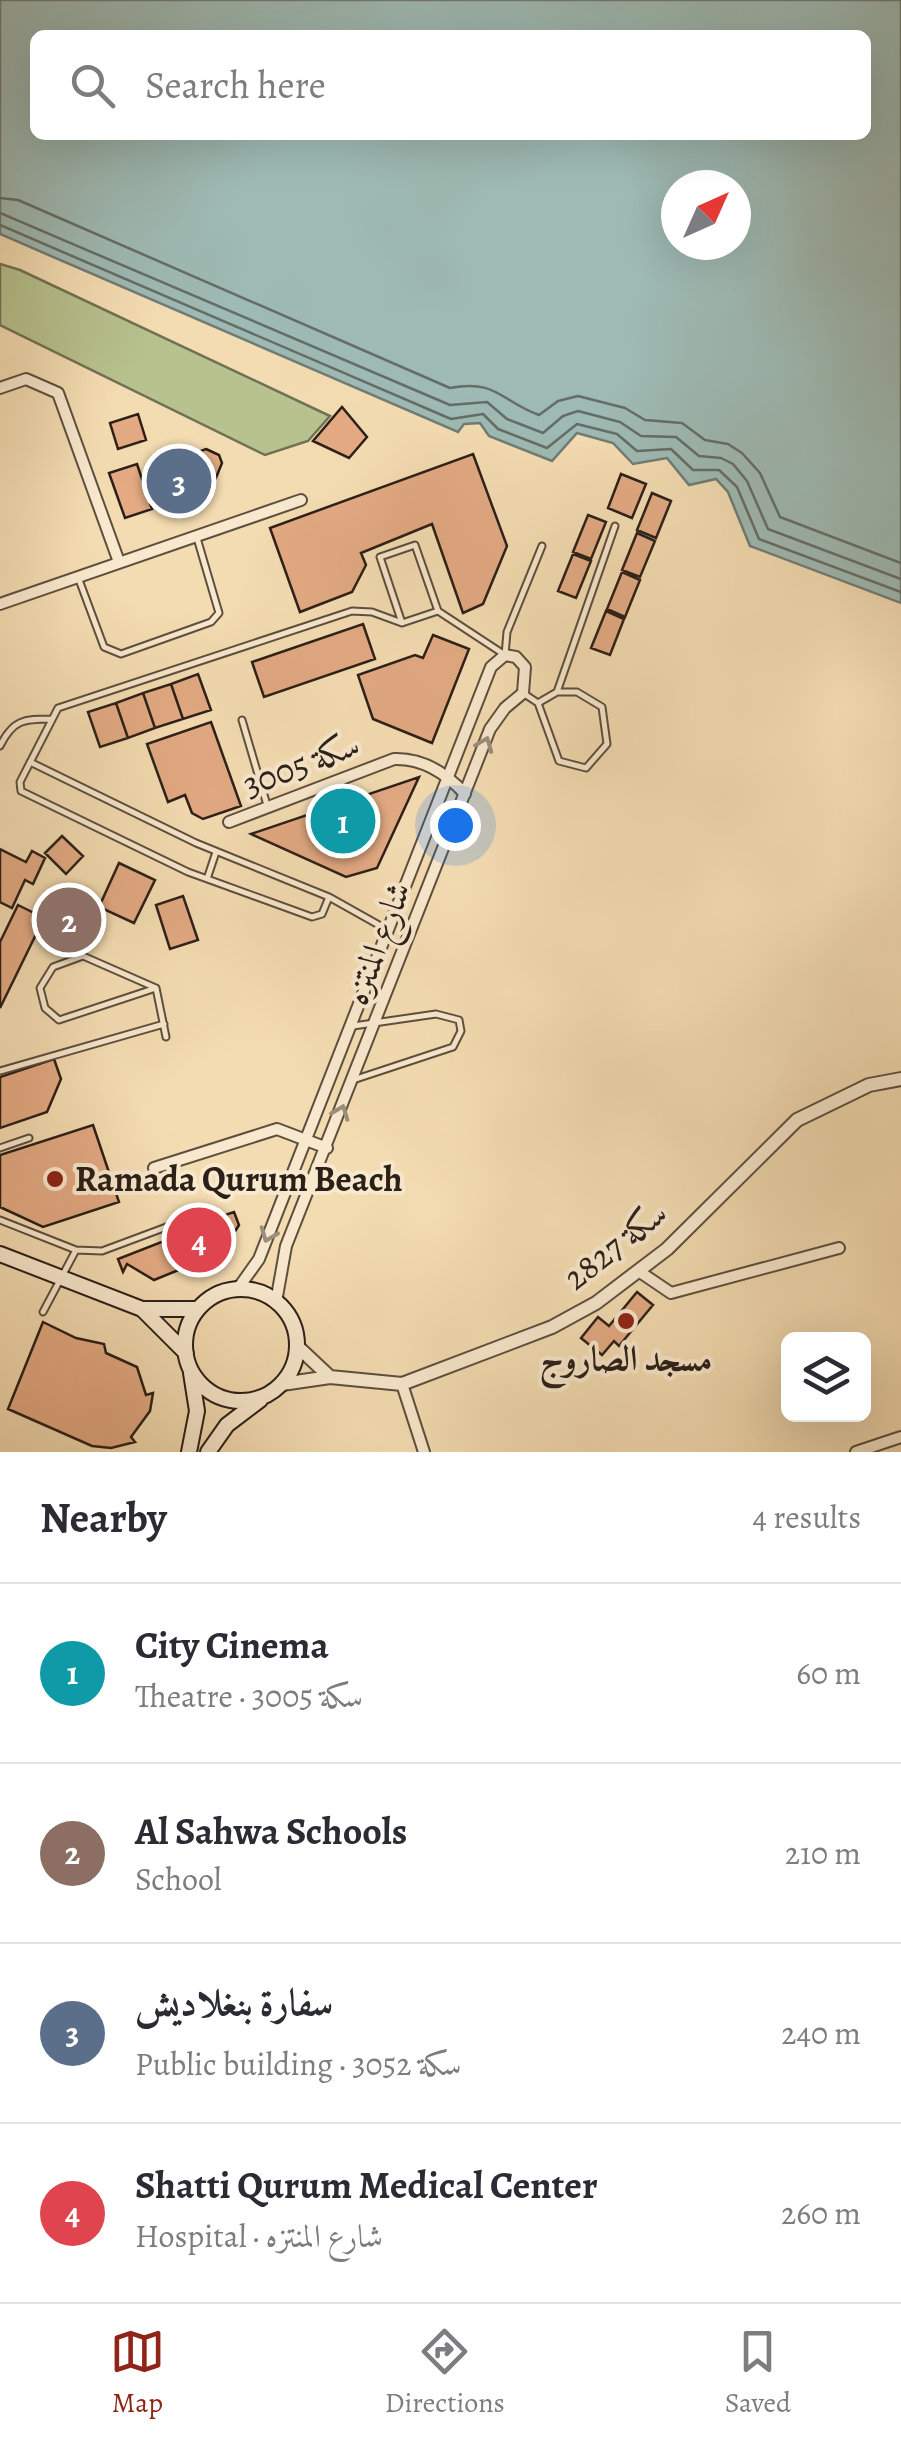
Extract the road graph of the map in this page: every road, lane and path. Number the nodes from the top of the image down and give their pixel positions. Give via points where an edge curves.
1 (0, 388) edge
2 (301, 500) dead end
3 (616, 526) dead end
4 (196, 535) junction
5 (542, 546) dead end
6 (119, 562) junction
7 (78, 576) junction
8 (0, 604) edge
9 (438, 611) junction
10 (402, 623) junction
11 (506, 655) junction
12 (558, 692) junction
13 (523, 693) junction
14 (538, 703) junction
15 (50, 719) junction
16 (242, 720) dead end
17 (0, 746) edge
18 (30, 762) junction
19 (449, 776) junction
20 (464, 794) junction
21 (268, 805) junction
22 (229, 822) dead end
23 (426, 836) junction
24 (445, 844) junction
25 (216, 852) junction
26 (206, 879) junction
27 (330, 897) junction
28 (388, 931) junction
29 (156, 988) junction
30 (164, 1024) junction
31 (374, 1026) junction
32 (350, 1027) junction
33 (166, 1037) dead end
34 (0, 1072) edge
35 (901, 1079) edge
36 (353, 1080) junction
37 (29, 1138) dead end
38 (306, 1138) junction
39 (0, 1148) edge
40 (327, 1148) junction
41 (154, 1168) dead end
42 (212, 1210) dead end
43 (0, 1220) edge
44 (839, 1248) dead end
45 (76, 1250) junction
46 (0, 1254) edge
47 (640, 1272) junction
48 (63, 1279) junction
49 (237, 1290) junction
50 (276, 1302) junction
51 (198, 1309) junction
52 (142, 1310) junction
53 (42, 1312) dead end
54 (297, 1346) junction
55 (188, 1360) junction
56 (330, 1377) junction
57 (282, 1384) junction
58 (397, 1384) junction
59 (263, 1397) junction
60 (901, 1437) edge
61 (189, 1452) edge
62 (208, 1452) edge
63 (424, 1452) edge
64 (856, 1452) edge

1 - 6 street via 26,379 58,393
2 - 4 street
3 - 12 lane
4 - 6 street
4 - 7 lane via 218,613 212,622 121,654 104,647
5 - 11 lane via 507,632
6 - 7 street
7 - 8 street
9 - 10 lane
9 - 10 lane via 416,545 380,557
9 - 11 lane
10 - 15 lane via 352,611 58,708
11 - 13 street via 526,666
11 - 19 street, شارع المنتزه via 491,667
12 - 14 lane
12 - 14 lane via 577,692 602,707 606,744 586,768 560,761
13 - 14 lane
20 -> 13 street, شارع المنتزه via 490,729
15 - 17 lane via 19,720
15 - 18 lane
16 - 21 lane
18 - 25 lane
18 - 26 lane via 21,791
19 - 20 street
19 - 21 street, سكة 3005 via 421,762 394,759
19 - 23 street, شارع المنتزه
20 - 24 street, شارع المنتزه
21 - 22 street, سكة 3005
23 - 24 street
23 - 28 street, شارع المنتزه
24 - 31 street, شارع المنتزه
25 - 26 lane
25 - 27 lane
26 - 27 lane via 312,917 322,914
27 - 28 lane
28 - 32 street, شارع المنتزه
29 - 29 lane via 82,956 53,967 40,988 45,1008 60,1020
29 - 30 lane
30 - 33 lane
30 - 34 lane
31 - 32 lane
31 - 36 street, شارع المنتزه
31 - 36 lane via 436,1014 458,1020 461,1031 453,1047
32 - 38 street, شارع المنتزه
35 - 47 street, سكة 2827 via 870,1084 797,1120
40 -> 36 street, شارع المنتزه
37 - 39 lane
38 - 40 street
38 - 41 street via 277,1128
38 -> 49 street, شارع المنتزه via 259,1259
40 - 50 street, شارع المنتزه via 281,1261
42 - 45 lane via 102,1251
43 - 45 lane
44 - 47 street via 671,1293
45 - 48 lane
46 - 48 main road
47 - 58 street, سكة 2827 via 552,1327
48 - 52 main road
48 - 53 lane
49 - 50 main road
49 - 51 main road
50 - 54 main road via 294,1326
51 - 52 main road
51 - 55 main road via 187,1330
52 - 55 main road
54 - 56 street
54 - 57 main road
55 - 59 main road via 215,1395 239,1402
55 - 61 main road via 198,1411
56 - 57 street, سكة 2827
56 - 58 street, سكة 2827
57 - 59 main road
58 - 63 street
59 - 62 main road
60 - 64 street

